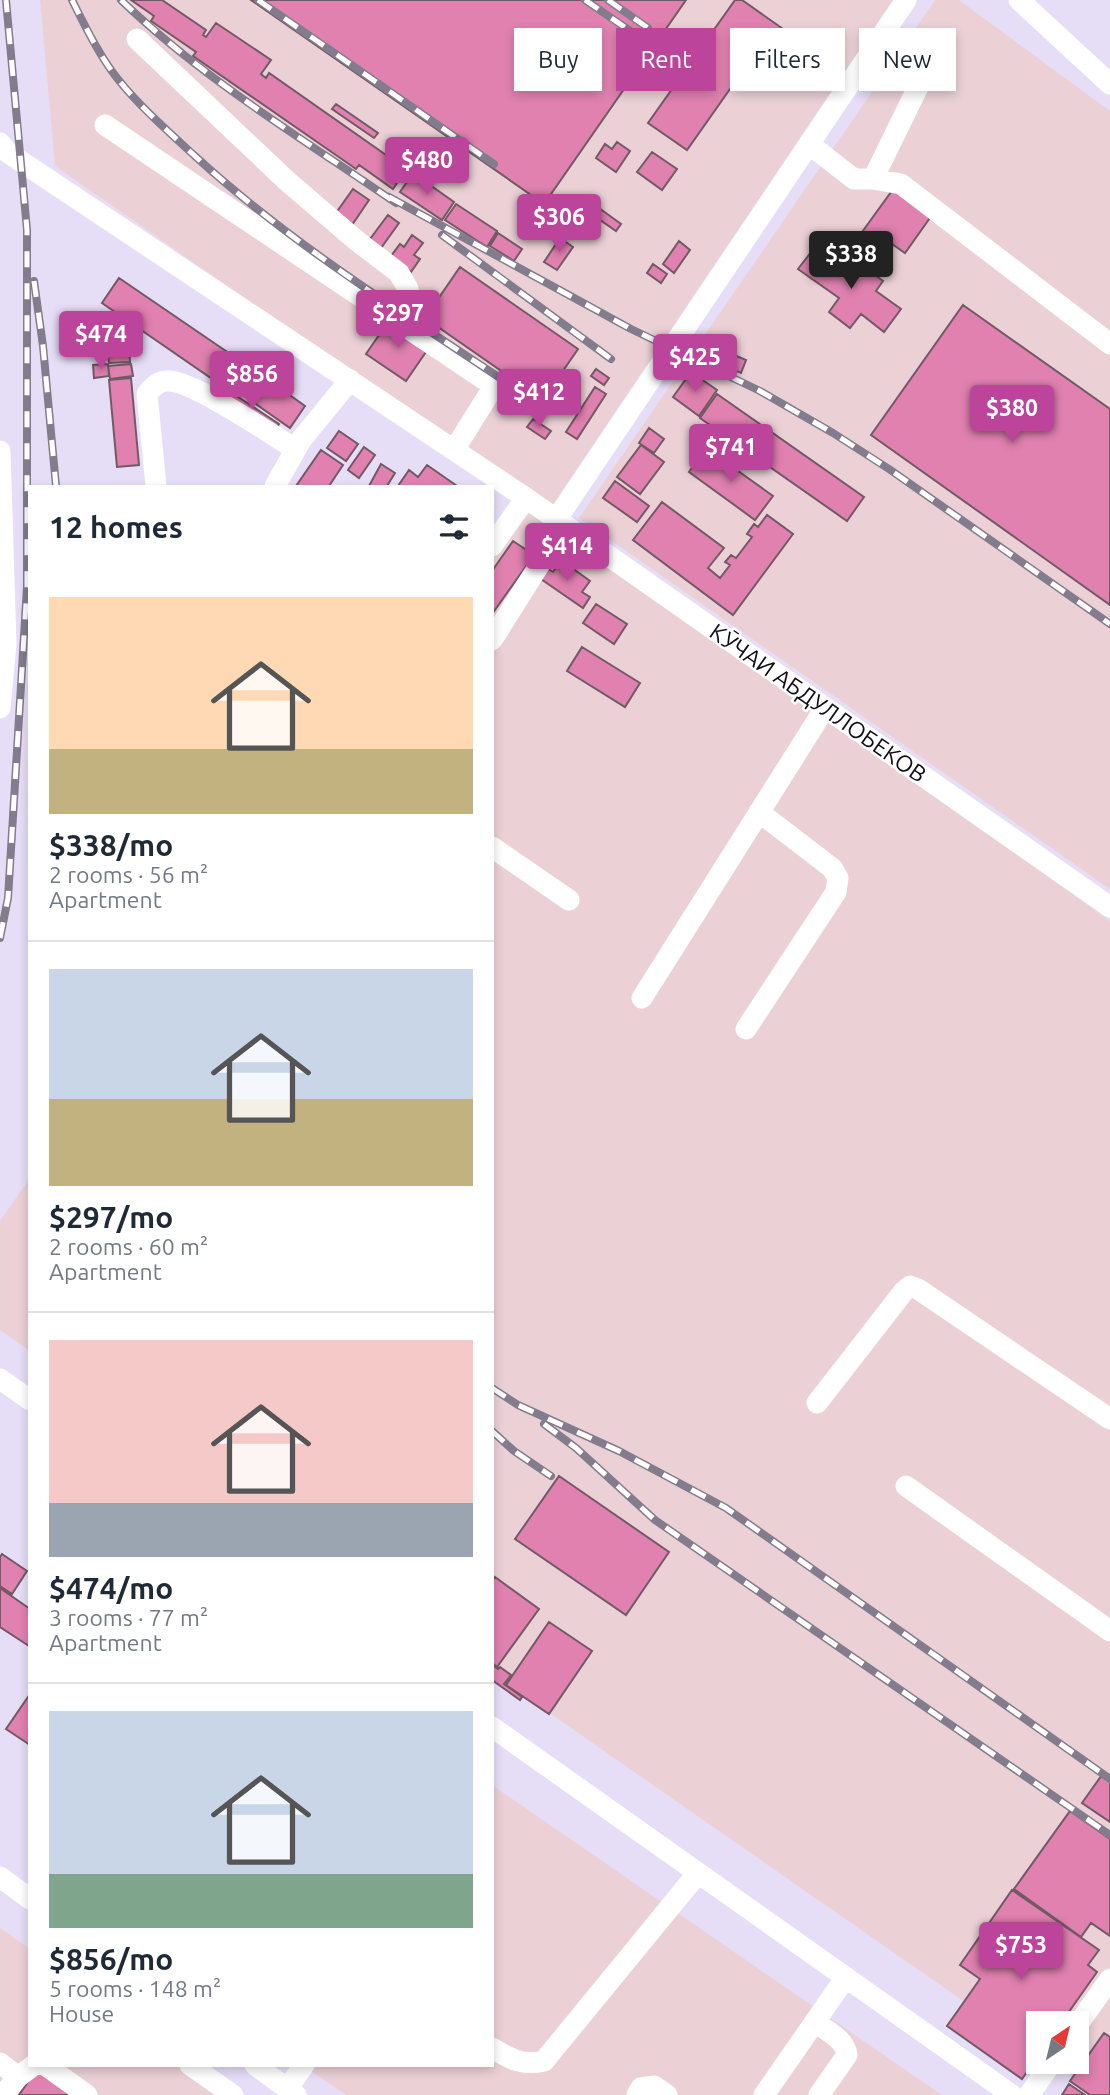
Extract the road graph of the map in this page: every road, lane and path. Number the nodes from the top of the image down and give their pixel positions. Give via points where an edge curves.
1 (906, 0) edge
2 (1019, 0) edge
3 (137, 39) dead end
4 (1110, 84) edge
5 (916, 91) edge
6 (105, 125) dead end
7 (809, 144) junction
8 (2, 150) edge
9 (873, 179) junction
10 (409, 329) junction
11 (1110, 344) edge
12 (350, 380) junction
13 (295, 449) junction
14 (454, 450) junction
15 (0, 452) edge
16 (156, 485) edge
17 (276, 485) edge
18 (1, 489) edge
19 (526, 498) junction
20 (560, 523) junction
21 (494, 543) edge
22 (494, 636) edge
23 (0, 708) edge
24 (825, 708) junction
25 (759, 812) junction
26 (494, 848) edge
27 (569, 900) dead end
28 (1110, 907) edge
29 (642, 998) dead end
30 (746, 1029) dead end
31 (0, 1379) edge
32 (28, 1399) edge
33 (817, 1403) dead end
34 (1110, 1419) edge
35 (906, 1486) dead end
36 (1110, 1631) edge
37 (494, 1728) edge
38 (698, 1873) junction
39 (0, 1877) edge
40 (28, 1898) edge
41 (846, 1978) junction
42 (1110, 1979) edge
43 (1087, 2011) edge
44 (815, 2022) junction
45 (494, 2049) edge
46 (0, 2063) edge
47 (48, 2067) edge
48 (193, 2067) edge
49 (258, 2067) edge
50 (303, 2067) edge
51 (26, 2071) edge
52 (1044, 2074) edge
53 (291, 2092) edge
54 (3, 2095) edge
55 (87, 2095) edge
56 (233, 2095) edge
57 (637, 2095) edge
58 (667, 2095) edge
59 (764, 2095) edge
60 (819, 2095) edge
61 (1013, 2095) edge
62 (1029, 2095) edge

1 - 7 street
2 - 4 street
3 - 10 street via 287,181 399,273 408,289
5 - 9 street
6 - 10 street
7 - 9 street via 854,179
7 - 20 street
8 - 12 street, КӮЧАИ АБДУЛЛОБЕКОВ
9 - 11 street via 901,184
10 - 14 street via 494,386
12 - 13 street
12 - 14 street, КӮЧАИ АБДУЛЛОБЕКОВ
13 - 16 street via 189,385 168,380 154,385 147,394
13 - 17 street
14 - 19 street, КӮЧАИ АБДУЛЛОБЕКОВ
15 - 18 street
18 - 23 street via 6,644
19 - 20 street, КӮЧАИ АБДУЛЛОБЕКОВ
19 - 21 street
20 - 22 street
20 - 24 street, КӮЧАИ АБДУЛЛОБЕКОВ
24 - 25 street
24 - 28 street, КӮЧАИ АБДУЛЛОБЕКОВ
25 - 29 street
25 - 30 street via 832,868 838,878 836,892
26 - 27 street
31 - 32 street
33 - 34 street via 910,1286
35 - 36 street
37 - 38 street
38 - 41 street
38 - 45 street via 544,2061 510,2060
39 - 40 street
41 - 44 street
41 - 61 street
42 - 43 street
44 - 59 street
44 - 60 street via 838,2038 847,2055
46 - 51 street
47 - 55 street
48 - 56 street
49 - 53 street
50 - 53 street
51 - 54 street
52 - 62 street
57 - 58 street via 641,2088 654,2086

